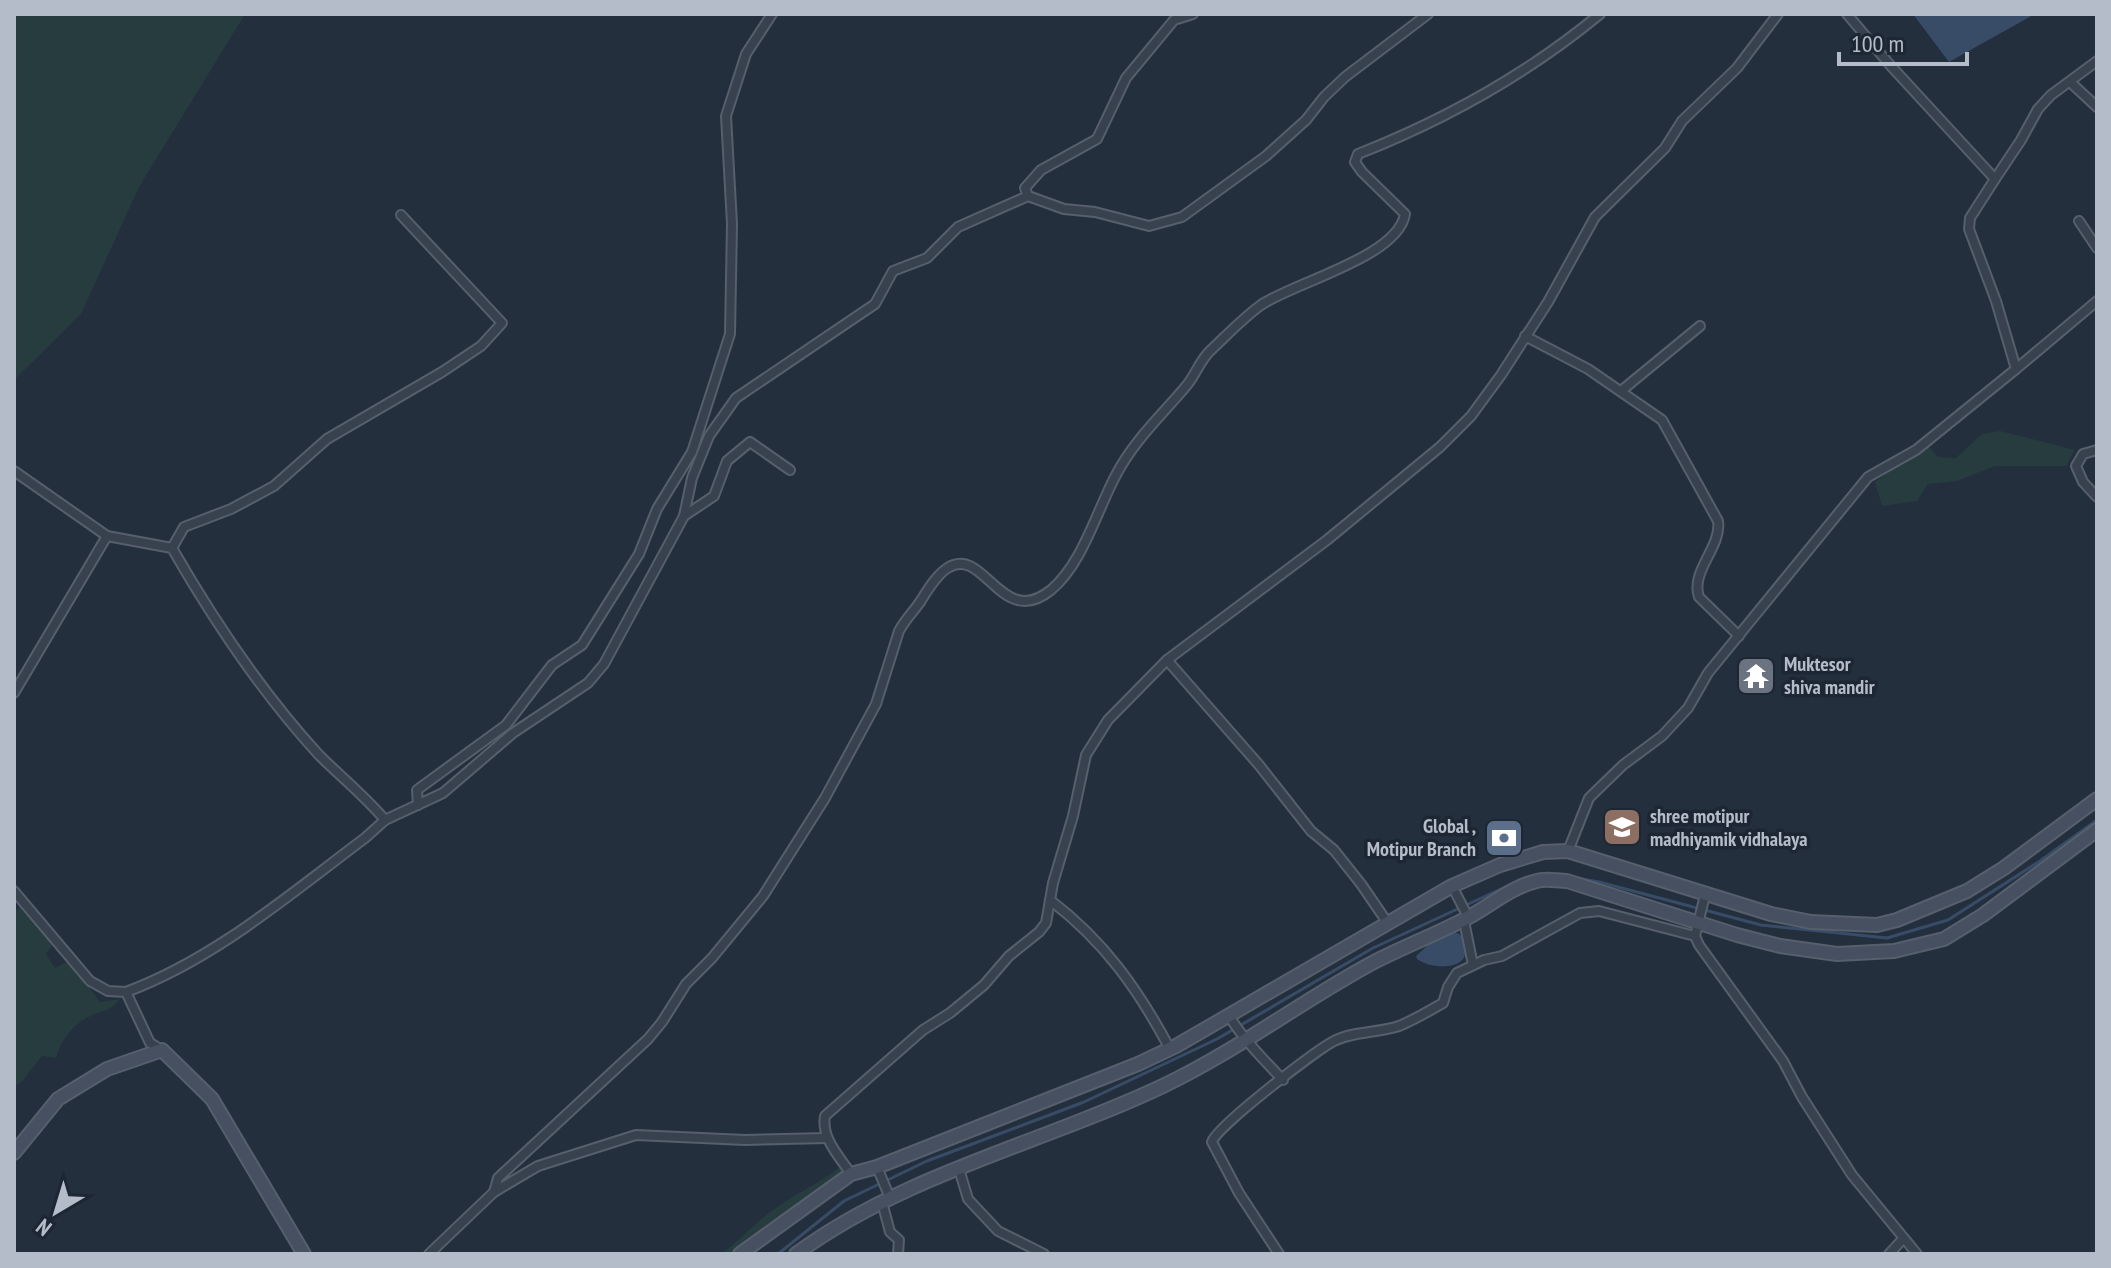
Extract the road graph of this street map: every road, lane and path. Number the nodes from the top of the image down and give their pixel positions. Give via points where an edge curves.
1 (772, 14) edge
2 (1193, 14) edge
3 (1428, 14) edge
4 (1600, 14) edge
5 (1778, 14) edge
6 (1847, 14) edge
7 (1175, 17) edge
8 (2097, 61) edge
9 (2070, 82) junction
10 (2097, 107) edge
11 (1995, 179) junction
12 (1028, 196) junction
13 (401, 215) dead end
14 (2079, 221) dead end
15 (2097, 248) edge
16 (2097, 301) edge
17 (1700, 326) dead end
18 (1525, 336) junction
19 (2016, 369) junction
20 (1621, 391) junction
21 (2097, 450) edge
22 (790, 470) dead end
23 (14, 471) edge
24 (2097, 497) edge
25 (684, 516) junction
26 (107, 536) junction
27 (172, 548) junction
28 (1739, 636) junction
29 (1167, 660) junction
30 (14, 693) edge
31 (2097, 799) edge
32 (418, 805) junction
33 (385, 820) junction
34 (2097, 830) edge
35 (1568, 851) junction
36 (14, 891) edge
37 (1455, 892) junction
38 (1704, 899) junction
39 (1050, 900) junction
40 (1466, 916) junction
41 (1699, 919) junction
42 (1387, 922) junction
43 (1695, 936) junction
44 (1473, 965) junction
45 (126, 992) junction
46 (1229, 1016) junction
47 (1244, 1040) junction
48 (1170, 1049) junction
49 (162, 1050) junction
50 (1283, 1080) junction
51 (827, 1138) junction
52 (14, 1153) edge
53 (877, 1167) junction
54 (959, 1169) junction
55 (851, 1174) junction
56 (494, 1192) junction
57 (886, 1200) junction
58 (1902, 1240) junction
59 (304, 1254) edge
60 (429, 1254) edge
61 (740, 1254) edge
62 (796, 1254) edge
63 (898, 1254) edge
64 (1044, 1254) edge
65 (1279, 1254) edge
66 (1889, 1254) edge
67 (1917, 1254) edge

1 - 32 street via 746,54 726,116 732,224 730,334 692,452 657,509 639,554 582,645 552,665 506,725 417,790
2 - 7 street
3 - 12 street via 1345,77 1306,120 1245,173 1182,217 1149,226
4 - 56 street via 1468,105 1358,154 1355,162 1362,172 1405,214 1398,230 1356,261 1259,306 1209,351 1123,462 1086,540 1053,588 1037,599 1019,602 971,566 946,569 905,621 866,724 763,896 686,984 648,1039 498,1178
5 - 18 street via 1737,68 1682,121 1665,148 1595,217
6 - 11 street
7 - 12 street via 1126,78 1097,139 1041,170 1025,188
8 - 9 street
9 - 10 street
9 - 11 street via 2038,109
11 - 19 street via 1970,218 1969,229
12 - 25 street via 958,227 927,258 893,271 875,304 736,398 709,436
13 - 27 street via 502,323 481,346 442,372 327,439 274,486 184,527
14 - 15 street
16 - 19 street
17 - 20 street
18 - 20 street
18 - 29 street via 1471,416 1440,447 1279,578
19 - 28 street via 1916,450 1868,477
20 - 28 street via 1662,420 1718,521 1718,535 1696,590
21 - 24 street via 2083,454 2076,466
22 - 25 street via 750,442 727,461 714,496
23 - 26 street
25 - 32 street via 604,664 588,683 513,733 443,793
26 - 27 street
26 - 30 street
27 - 33 street via 250,669 320,755
28 - 35 street via 1688,708 1589,798
29 - 39 street via 1108,720 1086,755
29 - 42 street via 1311,831 1334,850
31 - 38 main road via 1967,891 1897,920 1877,925 1811,922
32 - 33 street
33 - 45 street via 234,935 162,979
34 - 41 main road via 1944,939 1894,951 1837,954 1780,946
35 - 37 main road via 1543,852 1500,865
35 - 38 main road via 1673,883
36 - 45 street via 90,981 108,991
37 - 40 street
37 - 42 main road
38 - 41 street
39 - 48 street via 1121,967
39 - 51 street via 1046,923 984,985 923,1030 825,1116
40 - 41 main road via 1540,880 1567,881
40 - 44 street
40 - 47 main road via 1334,983
41 - 43 street
42 - 46 main road
43 - 44 street via 1599,911 1580,913 1502,956
43 - 58 street via 1783,1061 1852,1175
44 - 50 street via 1457,973 1443,1003 1397,1027 1335,1041
45 - 49 street via 150,1043
46 - 47 street
46 - 48 main road
47 - 50 street
47 - 54 main road via 1164,1086
48 - 53 main road
49 - 52 main road via 107,1069 58,1099
49 - 59 main road via 212,1099
50 - 65 street via 1223,1126 1212,1142
51 - 55 street
51 - 56 street via 636,1135 538,1166
53 - 55 main road
53 - 57 street
54 - 57 main road
54 - 64 street via 968,1199 998,1231
55 - 61 main road
56 - 60 street
57 - 62 main road
57 - 63 street via 890,1232 899,1240
58 - 66 street
58 - 67 street

